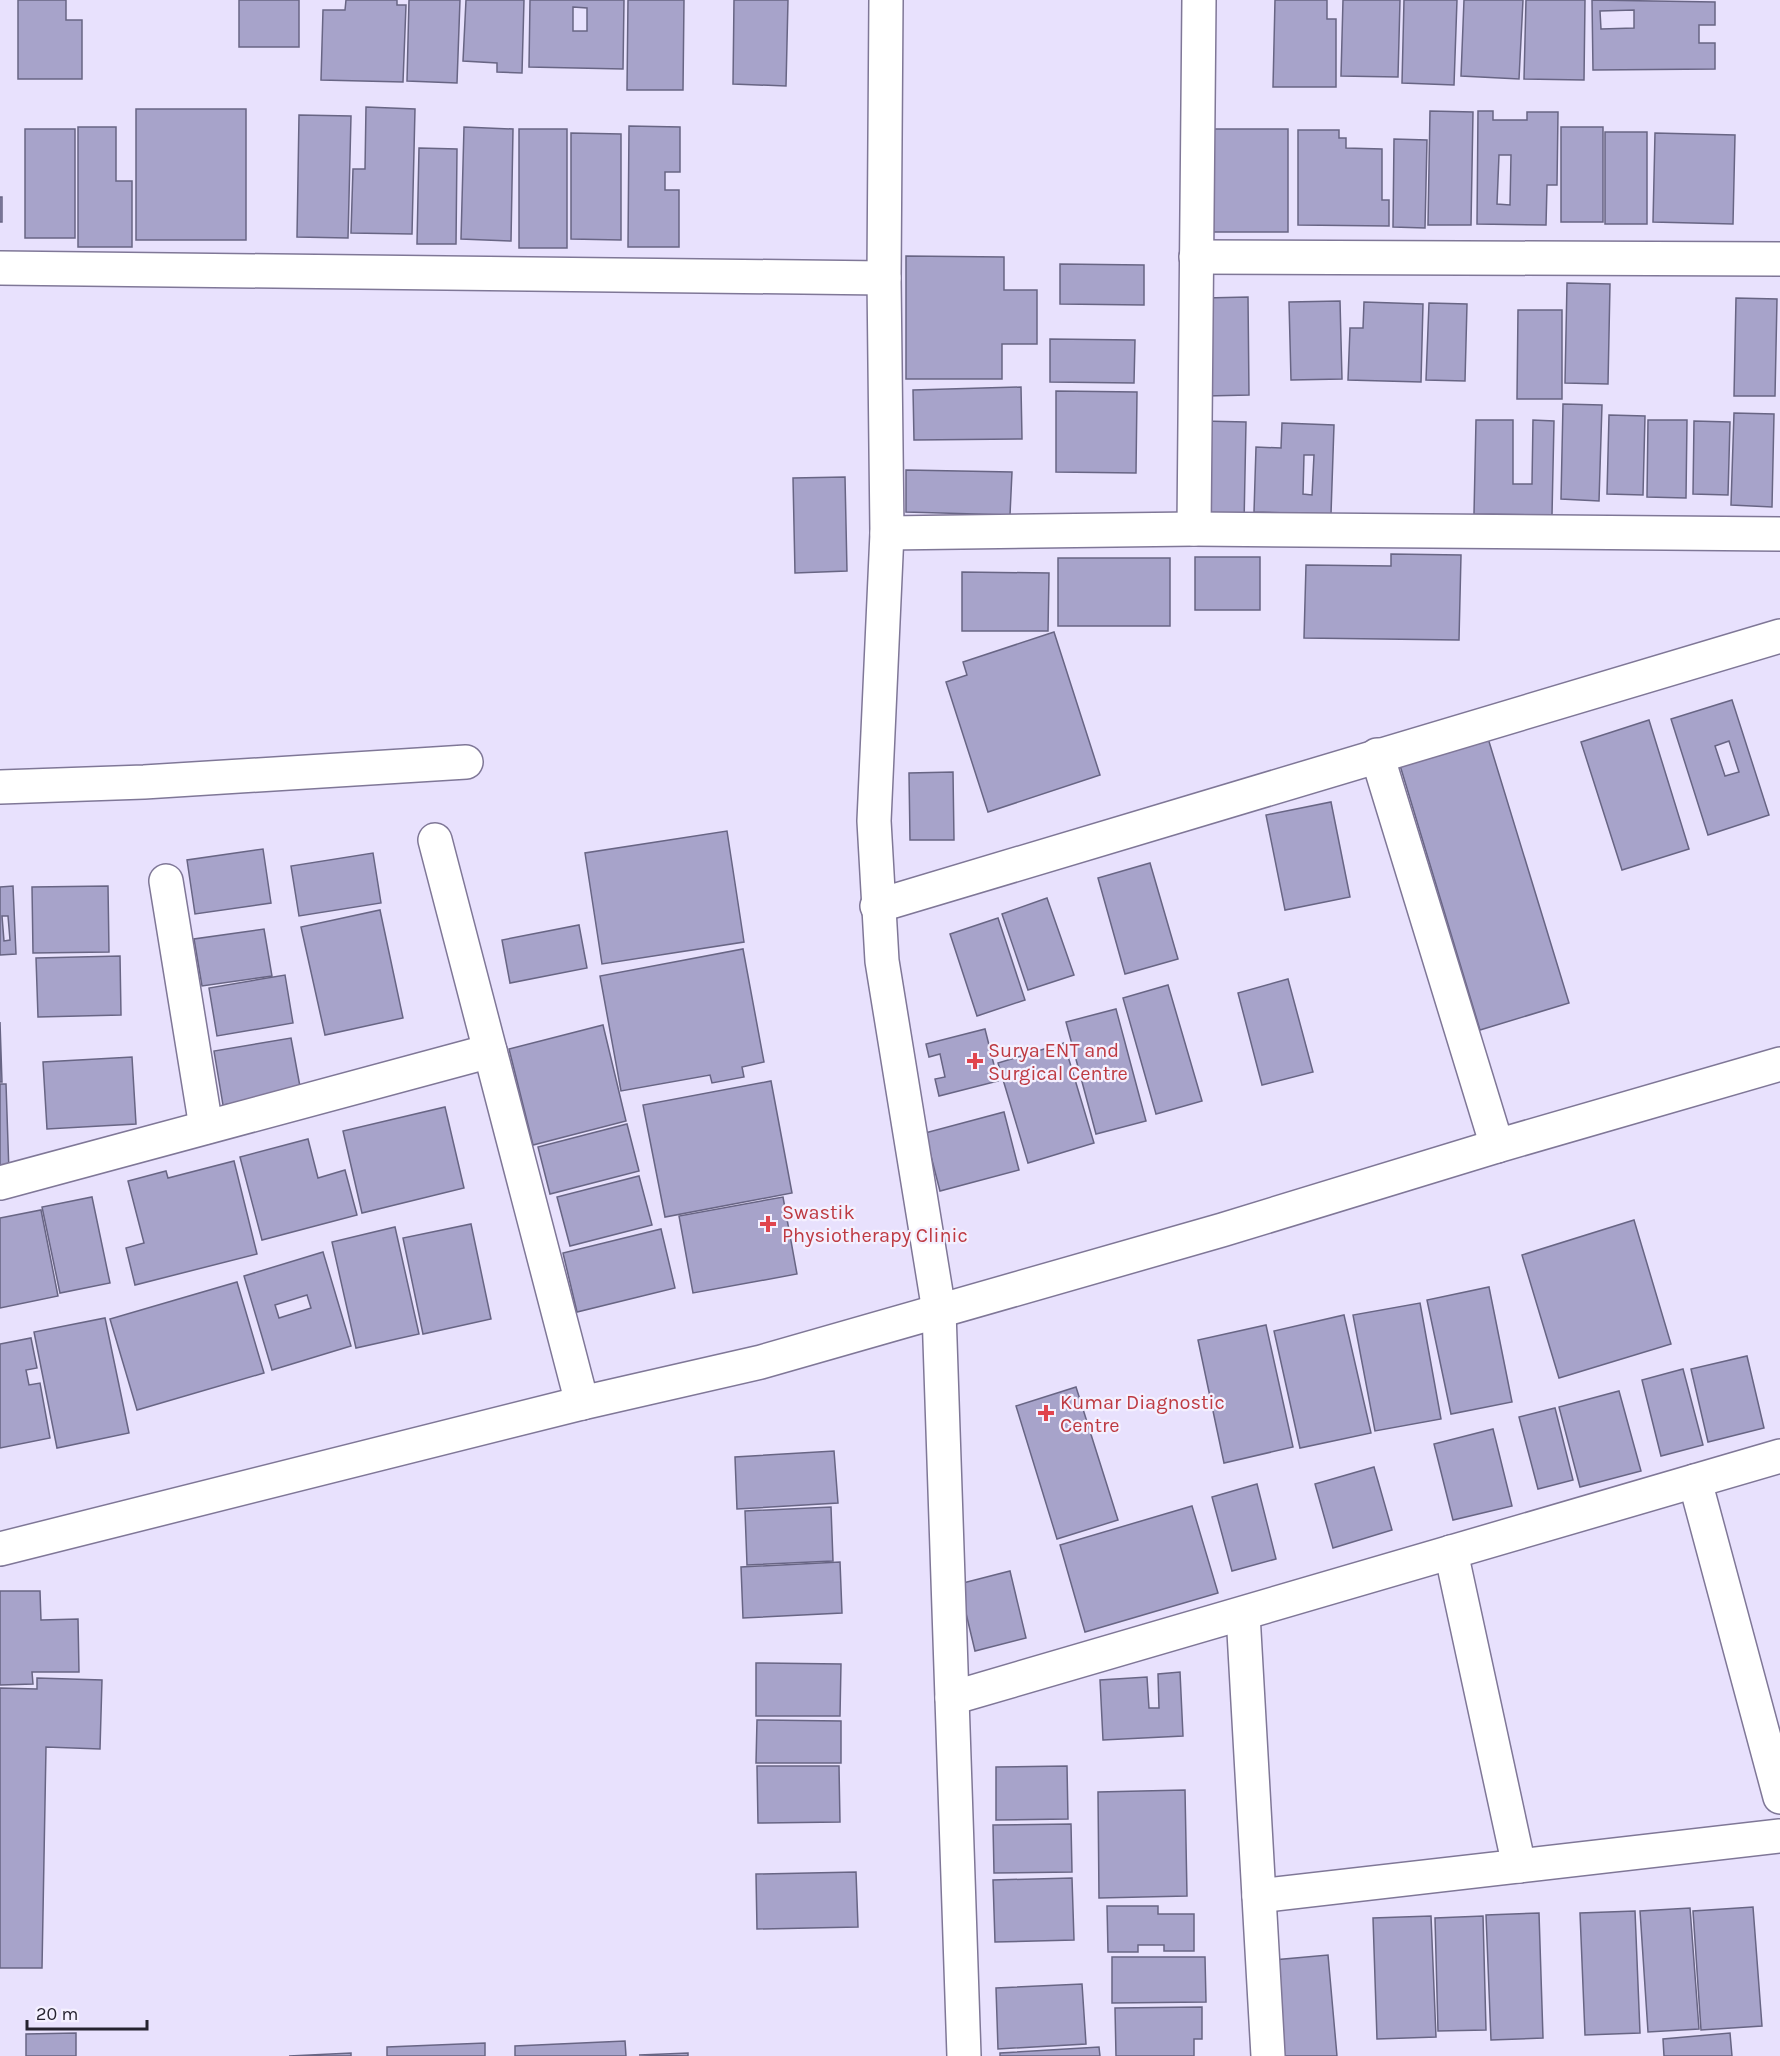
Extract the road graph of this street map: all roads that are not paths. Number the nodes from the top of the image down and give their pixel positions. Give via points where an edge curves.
1 (886, 0) edge
2 (1199, 0) edge
3 (1196, 257) junction
4 (1780, 259) edge
5 (0, 268) edge
6 (884, 278) junction
7 (1194, 529) junction
8 (887, 533) junction
9 (1780, 534) edge
10 (1780, 636) edge
11 (1377, 755) junction
12 (466, 762) dead end
13 (0, 787) edge
14 (435, 840) dead end
15 (166, 881) dead end
16 (877, 906) junction
17 (490, 1051) junction
18 (1780, 1064) edge
19 (206, 1127) junction
20 (1497, 1146) junction
21 (0, 1183) edge
22 (939, 1311) junction
23 (582, 1403) junction
24 (1780, 1456) edge
25 (1695, 1481) junction
26 (0, 1549) edge
27 (1450, 1552) junction
28 (1243, 1614) junction
29 (952, 1698) junction
30 (1780, 1797) edge
31 (1780, 1836) edge
32 (1519, 1866) junction
33 (1259, 1896) junction
34 (964, 2056) edge
35 (1268, 2056) edge

1 - 6 street
2 - 3 street
3 - 4 street
3 - 7 street
5 - 6 street
6 - 8 street
7 - 8 street
7 - 9 street
8 - 16 street via 874,821
10 - 11 street
11 - 16 street
11 - 20 street
12 - 13 street
14 - 17 street
15 - 19 street
16 - 22 street via 882,961
17 - 19 street
17 - 23 street
18 - 20 street
19 - 21 street
20 - 22 street
22 - 23 street via 761,1362
22 - 29 street
23 - 26 street
24 - 25 street
25 - 27 street
25 - 30 street
27 - 28 street
27 - 32 street
28 - 29 street
28 - 33 street
29 - 34 street
31 - 32 street
32 - 33 street
33 - 35 street

